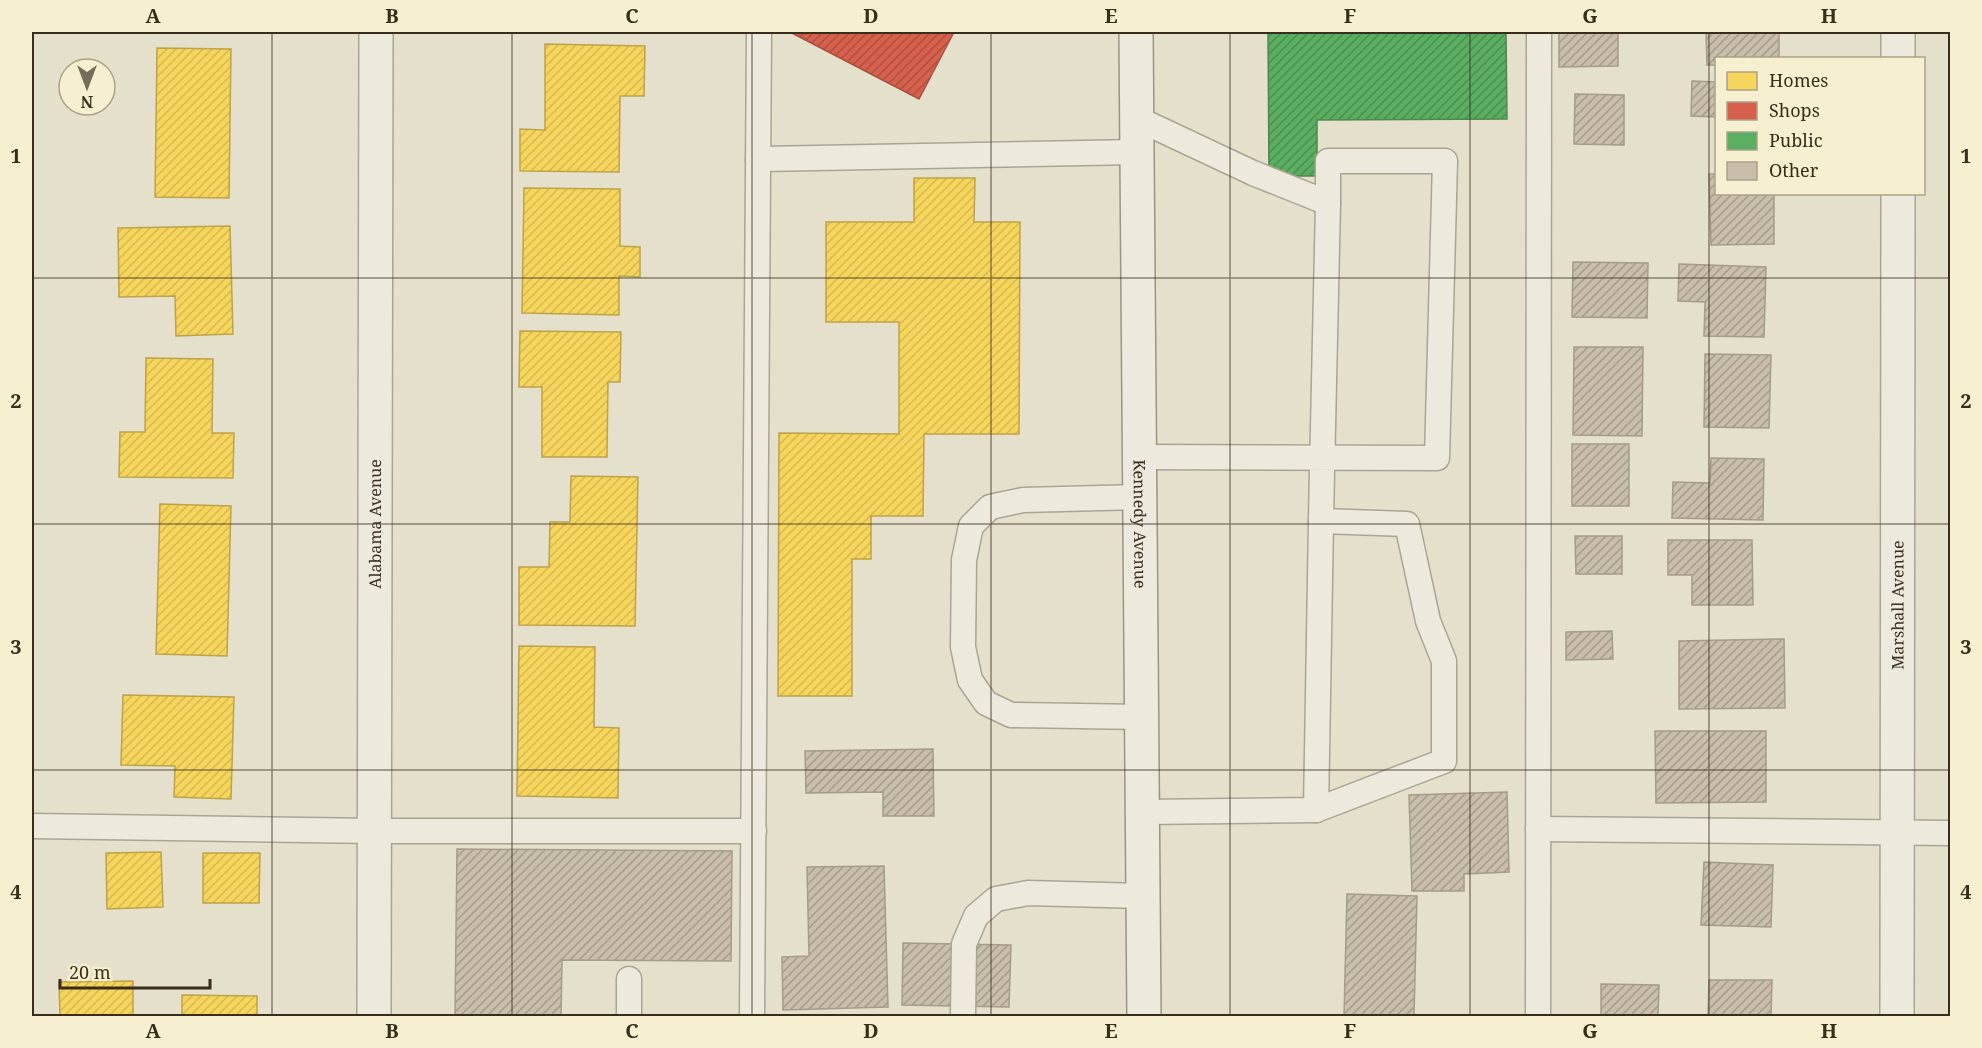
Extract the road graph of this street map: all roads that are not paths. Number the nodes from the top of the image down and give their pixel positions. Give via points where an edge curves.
1 (376, 32) edge
2 (759, 32) edge
3 (1136, 32) edge
4 (1539, 32) edge
5 (1898, 32) edge
6 (1898, 57) edge
7 (1136, 117) junction
8 (1137, 153) junction
9 (758, 159) junction
10 (1898, 195) edge
11 (1328, 203) junction
12 (1140, 457) junction
13 (1322, 459) junction
14 (1140, 496) junction
15 (1321, 521) junction
16 (1143, 717) junction
17 (1316, 810) junction
18 (1143, 812) junction
19 (32, 826) edge
20 (1538, 829) junction
21 (375, 831) junction
22 (754, 831) junction
23 (1897, 832) junction
24 (1950, 833) edge
25 (1143, 896) junction
26 (629, 979) dead end
27 (374, 1017) edge
28 (629, 1017) edge
29 (752, 1017) edge
30 (963, 1017) edge
31 (1144, 1017) edge
32 (1538, 1017) edge
33 (1897, 1017) edge

1 - 21 street, Alabama Avenue
2 - 9 lane
3 - 7 street, Kennedy Avenue
4 - 20 lane
5 - 6 street
7 - 8 street, Kennedy Avenue
7 - 11 lane via 1253,173
8 - 9 lane
8 - 12 street, Kennedy Avenue
9 - 22 lane
10 - 23 street, Marshall Avenue
11 - 13 lane
11 - 13 lane via 1328,161 1445,161 1437,458
12 - 13 lane
12 - 14 street, Kennedy Avenue
13 - 15 lane
14 - 16 street, Kennedy Avenue
14 - 16 lane via 1023,500 990,507 971,526 964,560 963,647 975,688 986,703 1011,715
15 - 17 lane
15 - 17 lane via 1407,524 1428,621 1444,661 1444,760
16 - 18 street, Kennedy Avenue
17 - 18 lane
18 - 25 street, Kennedy Avenue
19 - 21 lane
20 - 23 lane
20 - 32 lane
21 - 22 lane
21 - 27 street, Alabama Avenue
22 - 29 lane
23 - 24 lane
23 - 33 street, Marshall Avenue
25 - 30 lane via 1028,893 996,899 976,915 964,944
25 - 31 street, Kennedy Avenue
26 - 28 lane

